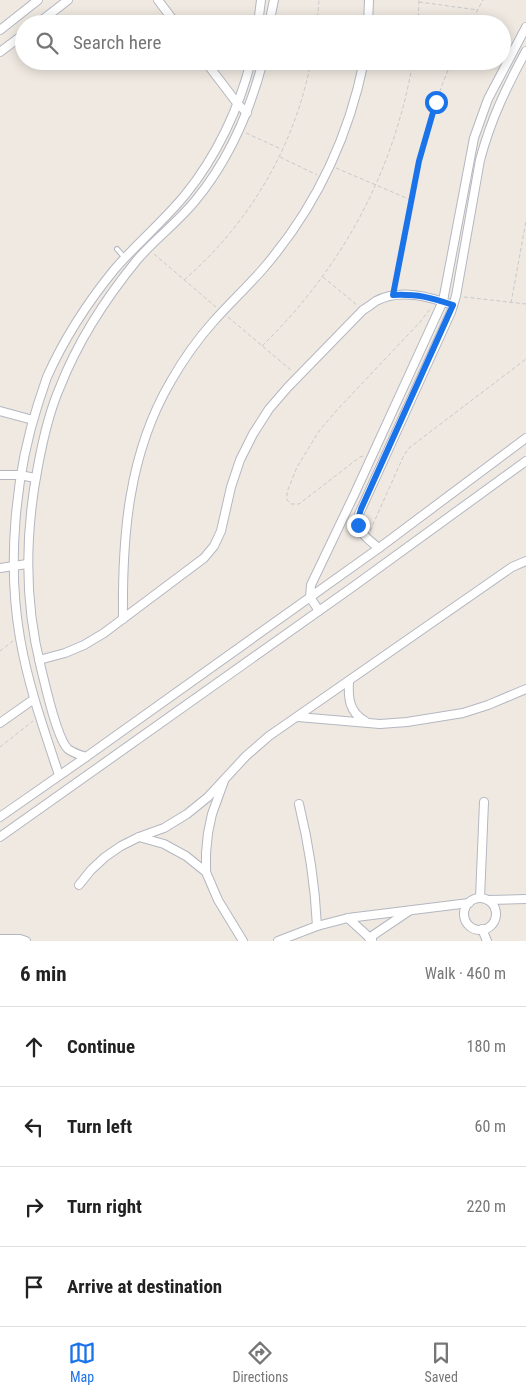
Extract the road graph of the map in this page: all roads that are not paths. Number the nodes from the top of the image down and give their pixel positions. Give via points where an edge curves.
1 (38, 0) edge
2 (68, 0) edge
3 (158, 0) edge
4 (262, 0) edge
5 (274, 0) edge
6 (369, 0) edge
7 (19, 15) edge
8 (49, 15) edge
9 (169, 15) edge
10 (260, 15) edge
11 (271, 15) edge
12 (368, 15) edge
13 (15, 18) edge
14 (526, 27) edge
15 (0, 30) edge
16 (15, 41) edge
17 (526, 51) edge
18 (0, 52) edge
19 (511, 55) edge
20 (212, 70) edge
21 (248, 70) edge
22 (260, 70) edge
23 (362, 70) edge
24 (503, 70) edge
25 (237, 104) junction
26 (247, 113) junction
27 (117, 249) dead end
28 (125, 258) junction
29 (440, 300) junction
30 (453, 305) junction
31 (0, 411) edge
32 (33, 420) junction
33 (526, 438) edge
34 (526, 461) edge
35 (0, 475) edge
36 (20, 475) junction
37 (35, 478) junction
38 (355, 493) junction
39 (366, 497) junction
40 (347, 508) junction
41 (359, 514) junction
42 (379, 548) junction
43 (526, 555) edge
44 (526, 561) edge
45 (28, 564) junction
46 (13, 566) junction
47 (512, 567) junction
48 (0, 568) edge
49 (344, 572) junction
50 (354, 586) junction
51 (310, 597) junction
52 (319, 611) junction
53 (123, 619) junction
54 (39, 660) junction
55 (349, 682) junction
56 (526, 689) edge
57 (34, 699) junction
58 (298, 717) junction
59 (55, 720) junction
60 (366, 722) junction
61 (0, 723) edge
62 (42, 725) junction
63 (86, 757) junction
64 (59, 775) junction
65 (226, 777) junction
66 (484, 802) dead end
67 (299, 804) dead end
68 (0, 817) edge
69 (0, 837) edge
70 (139, 837) junction
71 (206, 872) junction
72 (79, 885) dead end
73 (484, 899) junction
74 (526, 899) edge
75 (469, 902) junction
76 (411, 910) junction
77 (348, 918) junction
78 (317, 926) junction
79 (482, 930) junction
80 (0, 939) edge
81 (371, 939) edge
82 (26, 941) edge
83 (243, 941) edge
84 (278, 941) edge
85 (487, 941) edge

1 - 7 street
2 - 8 street
3 - 9 street
4 - 10 street
5 - 11 street
6 - 12 street
13 - 15 street
14 - 19 street
16 - 18 street
17 - 30 street via 499,104 485,141
20 - 25 street
21 - 25 street
22 - 26 street
23 - 53 street via 345,132 315,198 263,269 189,352 153,416 131,489 122,577
24 - 29 street via 488,99 474,138
25 - 26 street
25 - 28 street via 201,173 167,215
26 - 37 street via 226,155 195,201 137,260 86,334 71,360 49,416
27 - 28 lane
28 - 32 street via 98,291 62,347
29 - 30 street
29 - 38 street
29 - 53 street via 421,295 393,295 363,310 288,387 253,434 240,460 214,546 198,563
30 - 39 street
31 - 32 street
32 - 36 street
33 - 42 street
34 - 50 street
35 - 36 street
36 - 37 street
36 - 46 street
37 - 45 street
38 - 39 street
38 - 40 street
39 - 41 street
40 - 41 street
40 - 51 street via 313,578
41 - 42 street via 360,530
42 - 49 street
43 - 47 street
44 - 47 street
45 - 46 street
45 - 54 street via 32,629
46 - 48 street
46 - 57 street via 20,637
47 - 55 street
49 - 50 street
49 - 51 street
50 - 52 street
51 - 52 street
51 - 63 street
52 - 69 street
53 - 54 street via 84,645
54 - 59 street
55 - 58 street
55 - 60 street via 350,706
56 - 60 street via 488,706 455,714 407,722
57 - 61 street
57 - 62 street
58 - 60 street
58 - 65 street via 269,736
59 - 62 street
59 - 63 street via 67,748
62 - 64 street
63 - 64 street
64 - 68 street
65 - 70 street via 187,814 164,828
65 - 71 street via 212,814
66 - 73 street
67 - 78 street via 312,864
70 - 71 street via 164,844
70 - 72 street via 106,857
71 - 83 street via 218,900
73 - 74 street
73 - 75 street via 476,898
73 - 79 street via 495,910 495,919
75 - 76 street
75 - 79 street via 464,910 465,919 470,926
76 - 77 street
76 - 81 street
77 - 78 street
77 - 81 street
78 - 84 street
79 - 85 street
80 - 82 street

